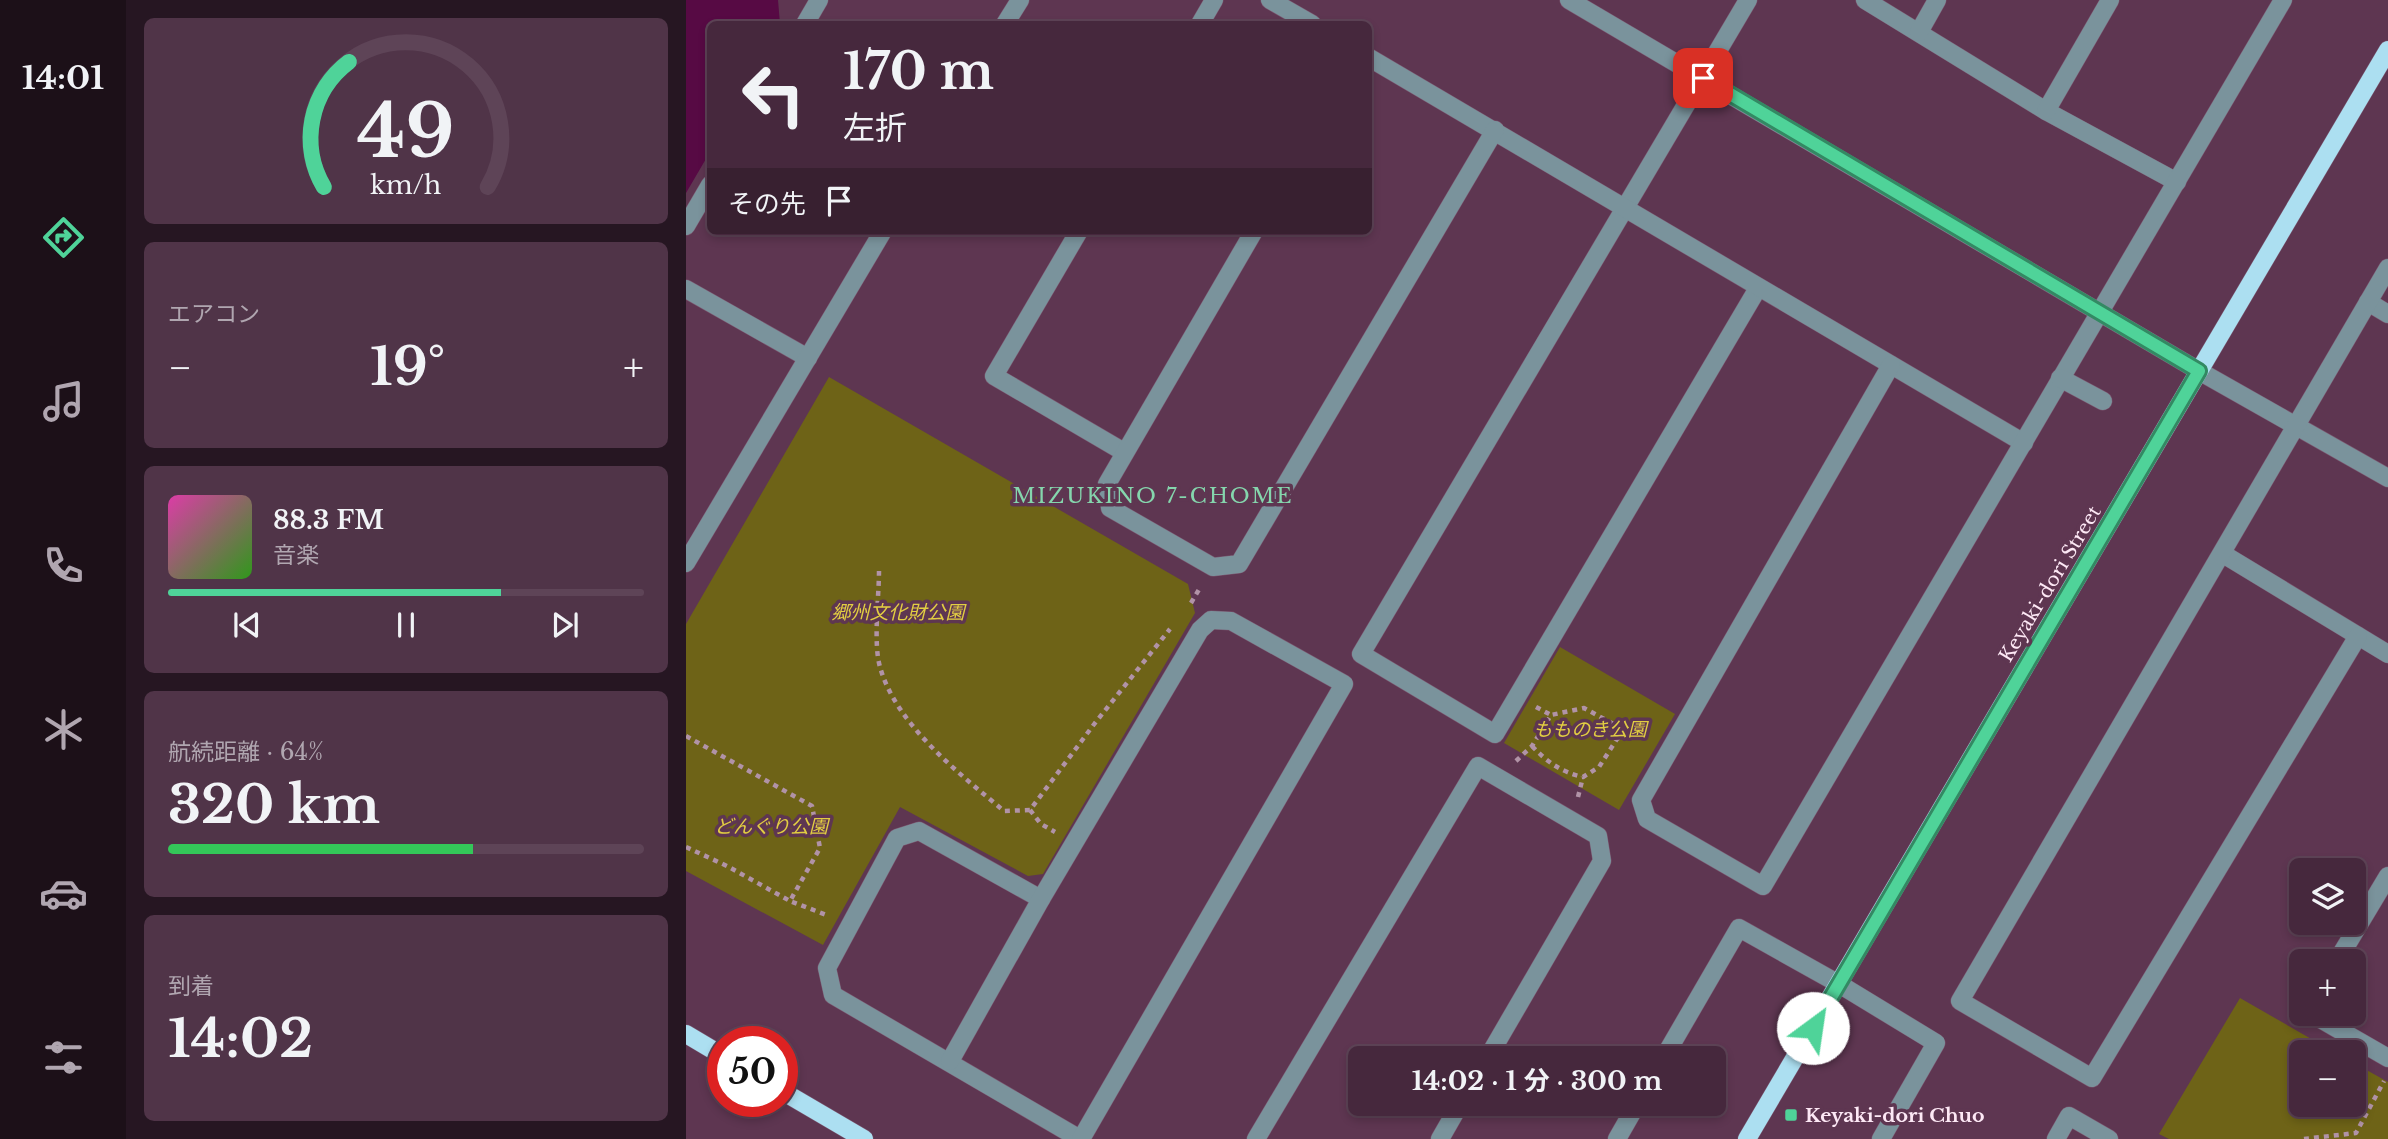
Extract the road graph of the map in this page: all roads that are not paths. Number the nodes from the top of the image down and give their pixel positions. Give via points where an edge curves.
1 (802, 0) edge
2 (820, 0) edge
3 (1020, 0) edge
4 (1214, 0) edge
5 (1270, 0) edge
6 (1569, 0) edge
7 (1748, 0) edge
8 (1865, 0) edge
9 (1937, 0) edge
10 (2110, 0) edge
11 (2283, 0) edge
12 (806, 21) edge
13 (807, 21) edge
14 (1007, 21) edge
15 (1202, 21) edge
16 (1307, 21) edge
17 (1919, 32) junction
18 (2388, 50) edge
19 (1372, 59) edge
20 (1703, 78) junction
21 (2046, 111) junction
22 (1495, 130) junction
23 (2176, 182) junction
24 (707, 190) edge
25 (1625, 208) junction
26 (686, 226) edge
27 (881, 235) edge
28 (1077, 235) edge
29 (1252, 235) edge
30 (2388, 268) edge
31 (1758, 288) junction
32 (686, 289) edge
33 (2368, 302) junction
34 (2101, 312) junction
35 (2388, 314) edge
36 (808, 358) junction
37 (1891, 365) junction
38 (2199, 371) junction
39 (2060, 378) junction
40 (2103, 401) dead end
41 (2297, 425) junction
42 (2024, 443) junction
43 (1124, 452) junction
44 (2388, 478) edge
45 (2223, 554) junction
46 (686, 563) edge
47 (2358, 636) junction
48 (2388, 654) edge
49 (2388, 876) edge
50 (1041, 899) junction
51 (2344, 949) edge
52 (1839, 984) junction
53 (2333, 1026) edge
54 (686, 1034) edge
55 (707, 1046) edge
56 (1495, 1046) edge
57 (1671, 1046) edge
58 (2388, 1058) edge
59 (950, 1061) junction
60 (798, 1100) edge
61 (1453, 1116) edge
62 (1630, 1116) edge
63 (864, 1139) edge
64 (1081, 1139) edge
65 (1256, 1139) edge
66 (1440, 1139) edge
67 (1617, 1139) edge
68 (1747, 1139) edge
69 (1881, 1139) edge
70 (2056, 1139) edge
71 (2109, 1139) edge

1 - 12 street
2 - 13 street
3 - 14 street
4 - 15 street
5 - 16 street
6 - 20 street
7 - 20 street
8 - 17 street
9 - 17 street
10 - 21 street
11 - 23 street
17 - 21 street
18 - 38 main road, Keyaki-dori Street
19 - 22 street
20 - 25 street
20 - 34 street
21 - 23 street
22 - 25 street
22 - 43 street via 1238,564 1213,567 1110,508 1107,484
23 - 34 street
24 - 26 street
25 - 31 street
25 - 31 street via 1361,654 1495,734
27 - 36 street
28 - 43 street via 994,376
29 - 43 street
30 - 33 street
31 - 37 street
32 - 36 street
33 - 35 street
33 - 41 street
34 - 38 street
34 - 39 street
36 - 46 street
37 - 42 street
37 - 42 street via 1641,800 1647,819 1763,886
38 - 41 street
38 - 52 main road, Keyaki-dori Street
39 - 40 street
39 - 42 street
41 - 44 street
41 - 45 street
45 - 47 street
45 - 47 street via 1960,1001 2092,1078
47 - 48 street
49 - 51 street
50 - 59 street
50 - 59 street via 919,831 897,838 827,968 833,995
50 - 64 street via 1200,630 1211,620 1231,621 1344,684
52 - 57 street via 1739,928
52 - 68 main road, Keyaki-dori Street
52 - 69 street via 1936,1042
53 - 58 street
54 - 55 main road
56 - 65 street via 1602,861 1598,836 1478,766
59 - 64 street
60 - 63 main road
61 - 66 street
62 - 67 street
70 - 71 street via 2069,1116

